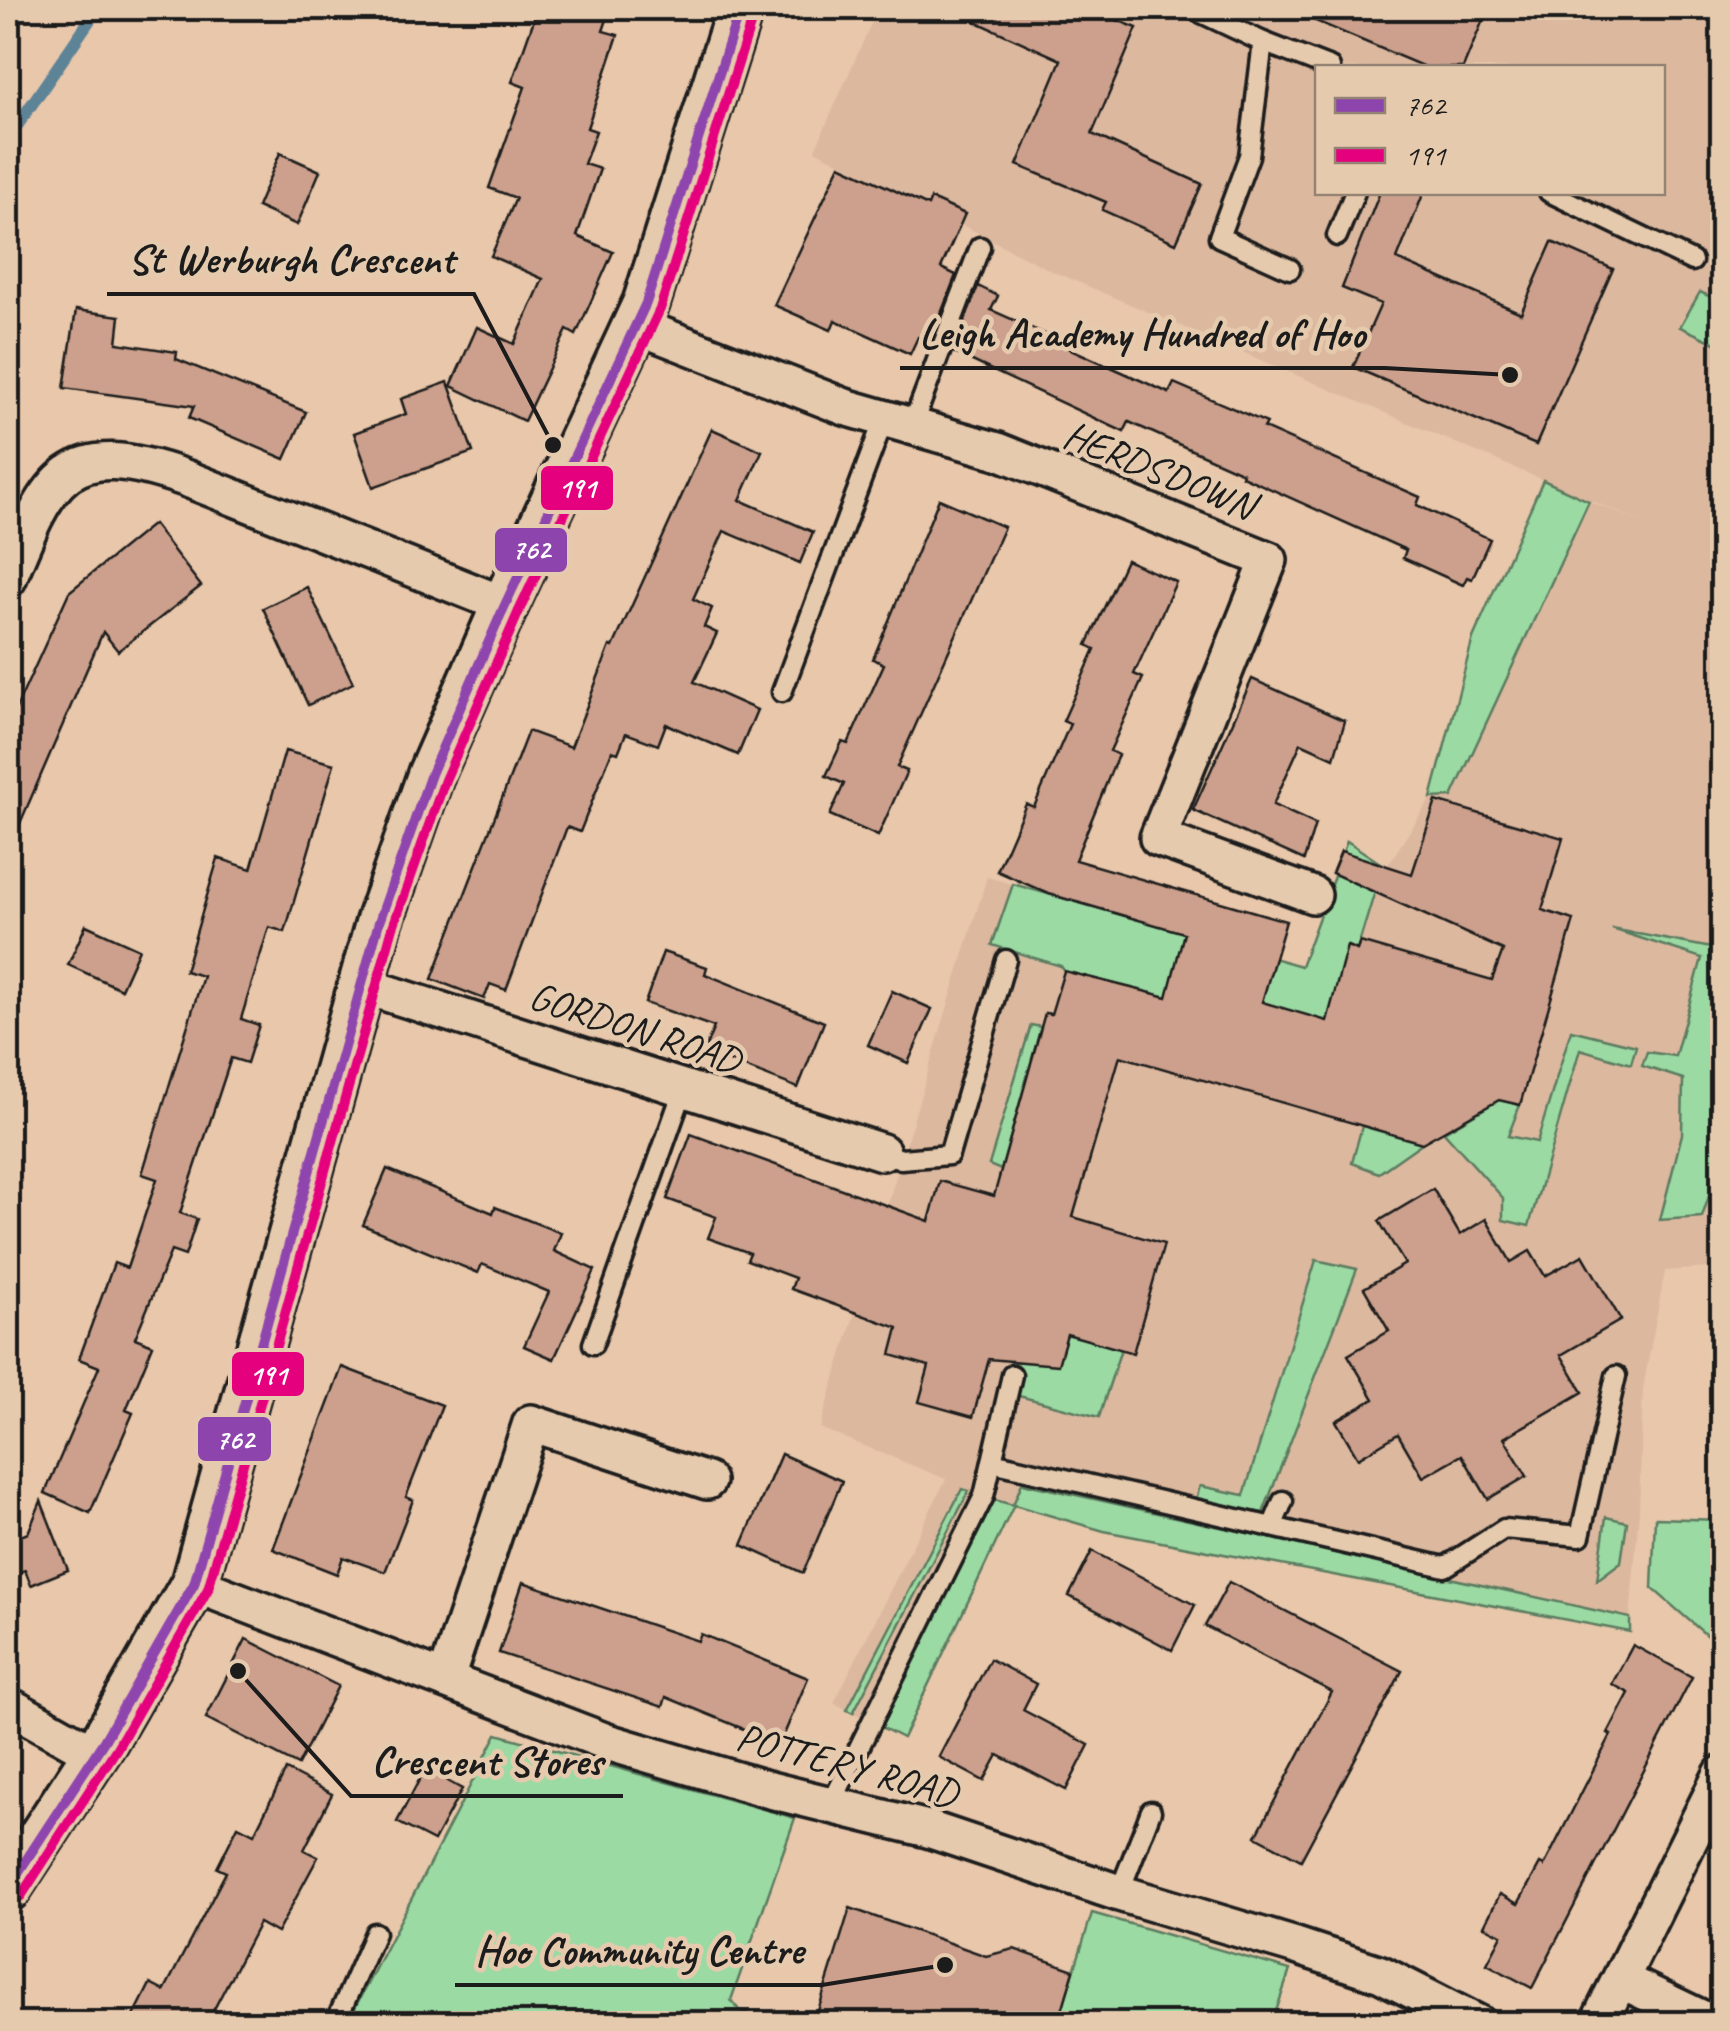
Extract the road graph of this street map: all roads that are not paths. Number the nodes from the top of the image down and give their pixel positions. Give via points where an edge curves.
1 (740, 8) edge
2 (1191, 8) edge
3 (1263, 42) junction
4 (1322, 65) edge
5 (1354, 195) edge
6 (1555, 195) edge
7 (1338, 236) dead end
8 (980, 247) dead end
9 (1692, 261) dead end
10 (1290, 269) dead end
11 (636, 326) junction
12 (898, 423) junction
13 (8, 579) edge
14 (504, 605) junction
15 (782, 692) dead end
16 (1313, 895) dead end
17 (1006, 960) dead end
18 (362, 985) junction
19 (684, 1088) junction
20 (882, 1152) joint
21 (593, 1344) dead end
22 (1012, 1375) dead end
23 (1616, 1376) dead end
24 (992, 1462) junction
25 (707, 1482) dead end
26 (1282, 1502) dead end
27 (1272, 1526) junction
28 (194, 1584) junction
29 (446, 1678) junction
30 (8, 1705) edge
31 (96, 1754) junction
32 (1722, 1774) edge
33 (831, 1804) junction
34 (1151, 1811) dead end
35 (8, 1888) edge
36 (1119, 1893) junction
37 (375, 1933) dead end
38 (1621, 1980) junction
39 (335, 2024) edge
40 (1479, 2024) edge
41 (1598, 2024) edge
42 (1714, 2024) edge

1 - 11 street
2 - 3 lane
3 - 4 lane
3 - 10 lane via 1249,156 1220,237
5 - 7 lane
6 - 9 lane
8 - 12 lane
11 - 12 street, HERDSDOWN
11 - 14 street
12 - 15 lane
12 - 16 street, HERDSDOWN via 998,451 1269,560 1158,838
13 - 14 street via 54,486 92,461 112,458 185,478
14 - 18 street via 419,804
17 - 20 lane via 949,1155 902,1159
18 - 19 street, GORDON ROAD
18 - 28 street
19 - 20 street, GORDON ROAD
19 - 21 lane
22 - 24 lane
23 - 27 lane via 1580,1536 1504,1529 1445,1567
24 - 27 lane
24 - 33 lane via 984,1496
25 - 29 street via 531,1423
26 - 27 lane
28 - 29 street, POTTERY ROAD
28 - 31 street
29 - 33 street, POTTERY ROAD via 607,1742
30 - 31 street
31 - 35 street
32 - 38 street
33 - 36 street, POTTERY ROAD
34 - 36 lane
36 - 40 street, POTTERY ROAD via 1381,1974
37 - 39 lane
38 - 41 street
38 - 42 street

